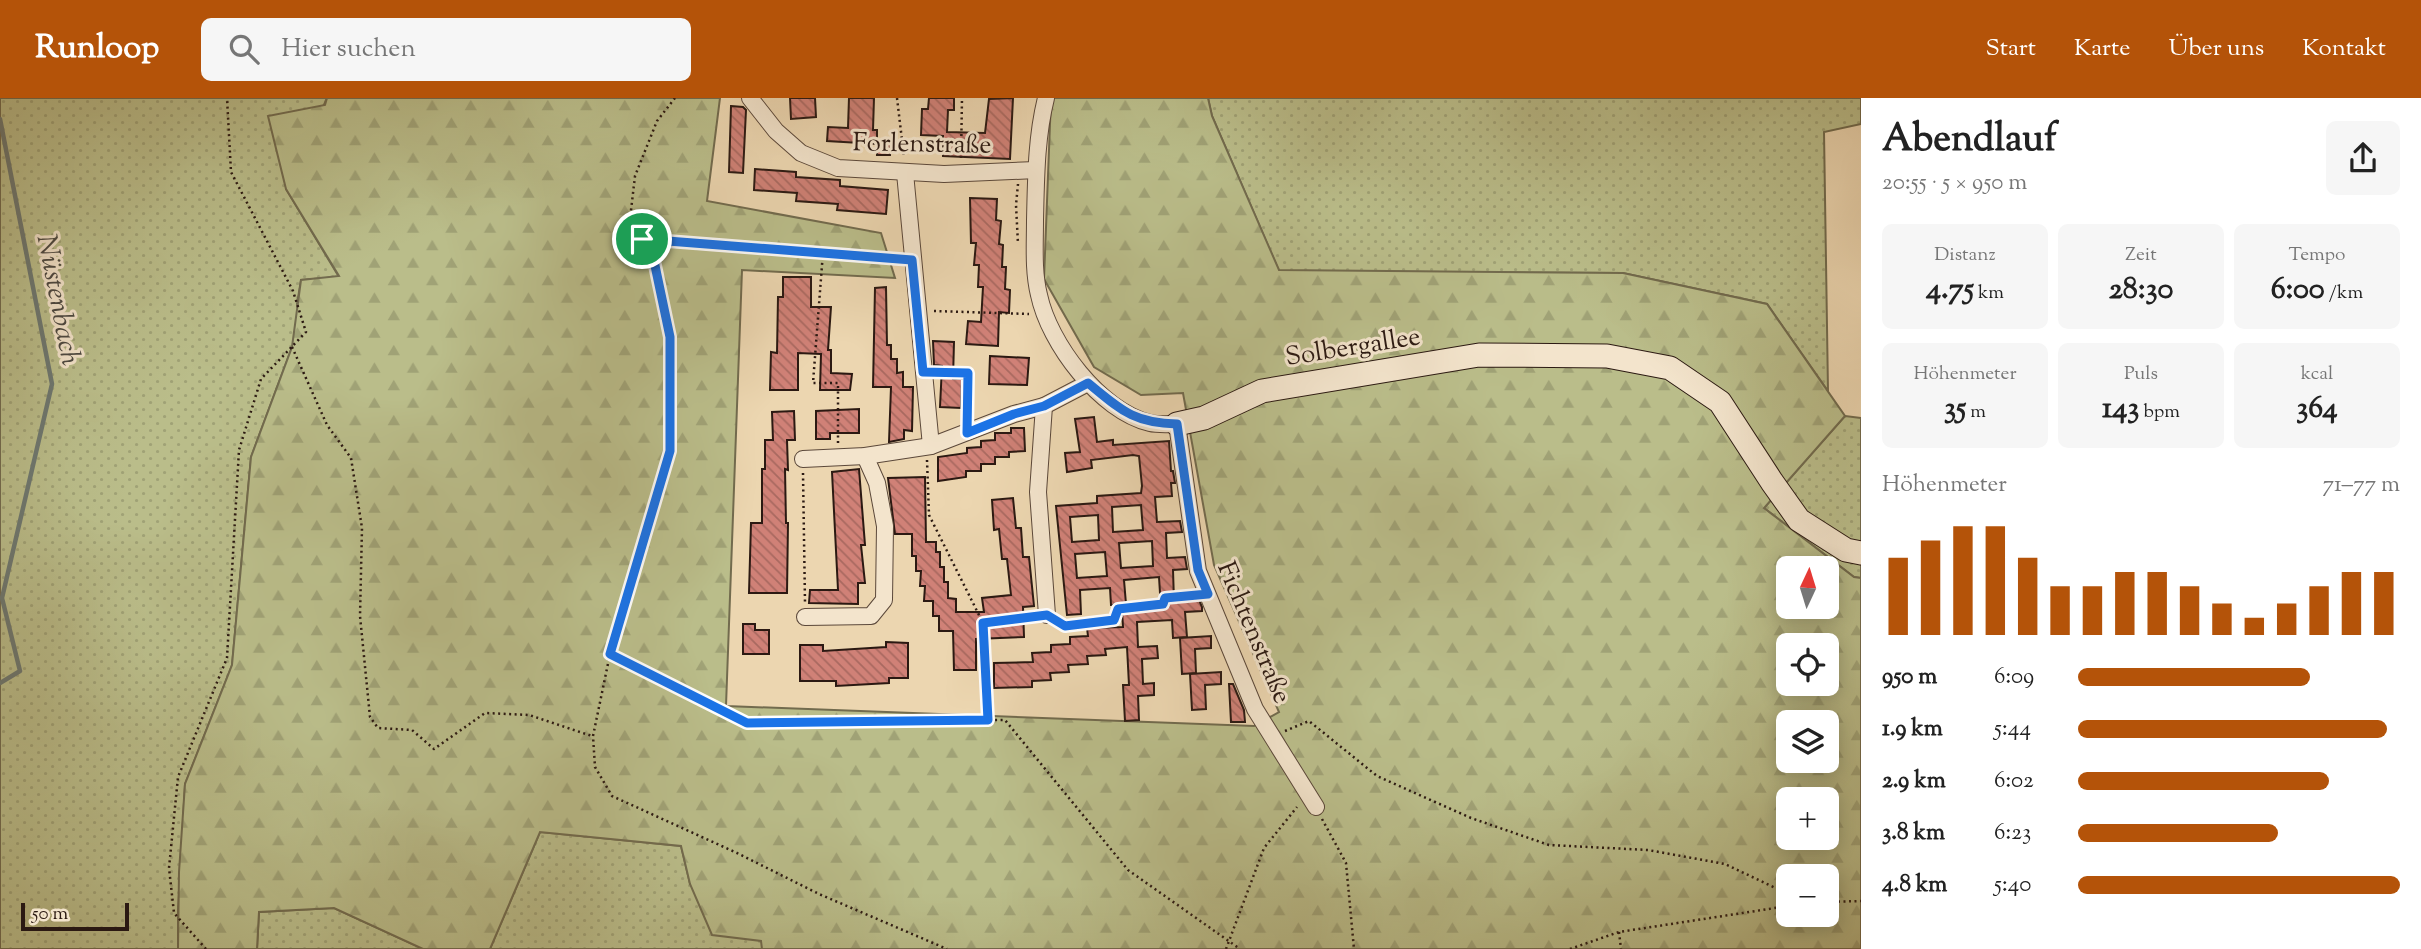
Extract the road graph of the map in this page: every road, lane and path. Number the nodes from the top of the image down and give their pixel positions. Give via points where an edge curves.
1 (227, 98) edge
2 (675, 98) edge
3 (750, 98) edge
4 (897, 98) edge
5 (962, 98) edge
6 (1046, 98) edge
7 (1036, 170) junction
8 (905, 173) junction
9 (960, 174) junction
10 (642, 239) junction
11 (823, 252) junction
12 (912, 260) junction
13 (917, 311) junction
14 (1029, 314) dead end
15 (292, 346) junction
16 (923, 372) junction
17 (1088, 383) junction
18 (1044, 406) junction
19 (1177, 424) junction
20 (967, 433) junction
21 (931, 446) junction
22 (865, 456) junction
23 (838, 457) junction
24 (803, 459) joint
25 (1861, 553) edge
26 (1208, 594) junction
27 (1047, 615) junction
28 (805, 617) joint
29 (983, 623) junction
30 (610, 654) junction
31 (988, 720) junction
32 (593, 736) junction
33 (1273, 737) junction
34 (1312, 800) junction
35 (1776, 888) edge
36 (1861, 901) edge
37 (1839, 902) edge
38 (1776, 908) edge
39 (1619, 932) junction
40 (1228, 941) junction
41 (206, 949) edge
42 (947, 949) edge
43 (1226, 949) edge
44 (1240, 949) edge
45 (1354, 949) edge
46 (1570, 949) edge
47 (1621, 949) edge

1 - 15 path via 231,172 293,291 306,332
2 - 10 path via 657,121 635,176 630,219
3 - 8 street, Forlenstraße via 776,131 802,153 838,168
4 - 8 path
5 - 9 path
6 - 7 street, Solbergallee
7 - 9 street, Forlenstraße
7 - 17 street, Solbergallee via 1034,252 1039,295 1049,326
8 - 9 street, Forlenstraße
8 - 12 street
10 - 11 path
10 - 30 path via 653,256 670,337 670,451
11 - 12 path
11 - 23 path via 813,383 838,383
12 - 13 street
13 - 14 path
13 - 16 street
15 - 32 path via 327,425 351,458 362,528 361,628 370,717 378,728 412,730 435,749 485,713 529,715
15 - 41 path via 261,379 239,450 227,658 178,777 169,868 174,913
16 - 20 path via 968,373
16 - 21 street
17 - 18 street
17 - 19 street, Solbergallee via 1121,410 1150,423
18 - 20 street
18 - 27 street via 1038,492
19 - 25 street, Solbergallee via 1204,418 1262,391 1479,355 1607,356 1670,368 1720,401 1799,520 1846,550
19 - 26 street, Fichtenstraße via 1198,570
20 - 21 street
21 - 22 street
21 - 29 path via 927,461 929,516
22 - 23 street
22 - 28 street via 886,526 884,600 871,616
23 - 24 street
24 - 28 path
26 - 27 path via 1118,609 1114,620 1065,626
26 - 33 street, Fichtenstraße via 1255,709
27 - 29 path
29 - 31 path
30 - 31 path via 747,723
30 - 32 path
31 - 40 path via 1005,720 1128,870
32 - 42 path via 595,767 612,796
33 - 34 street, Fichtenstraße
33 - 35 path via 1309,721 1377,776 1471,818 1549,845 1648,850 1725,864
34 - 40 path via 1264,848
34 - 45 path via 1346,863
36 - 37 path
38 - 39 path
39 - 46 path
39 - 47 path
40 - 43 path
40 - 44 path

